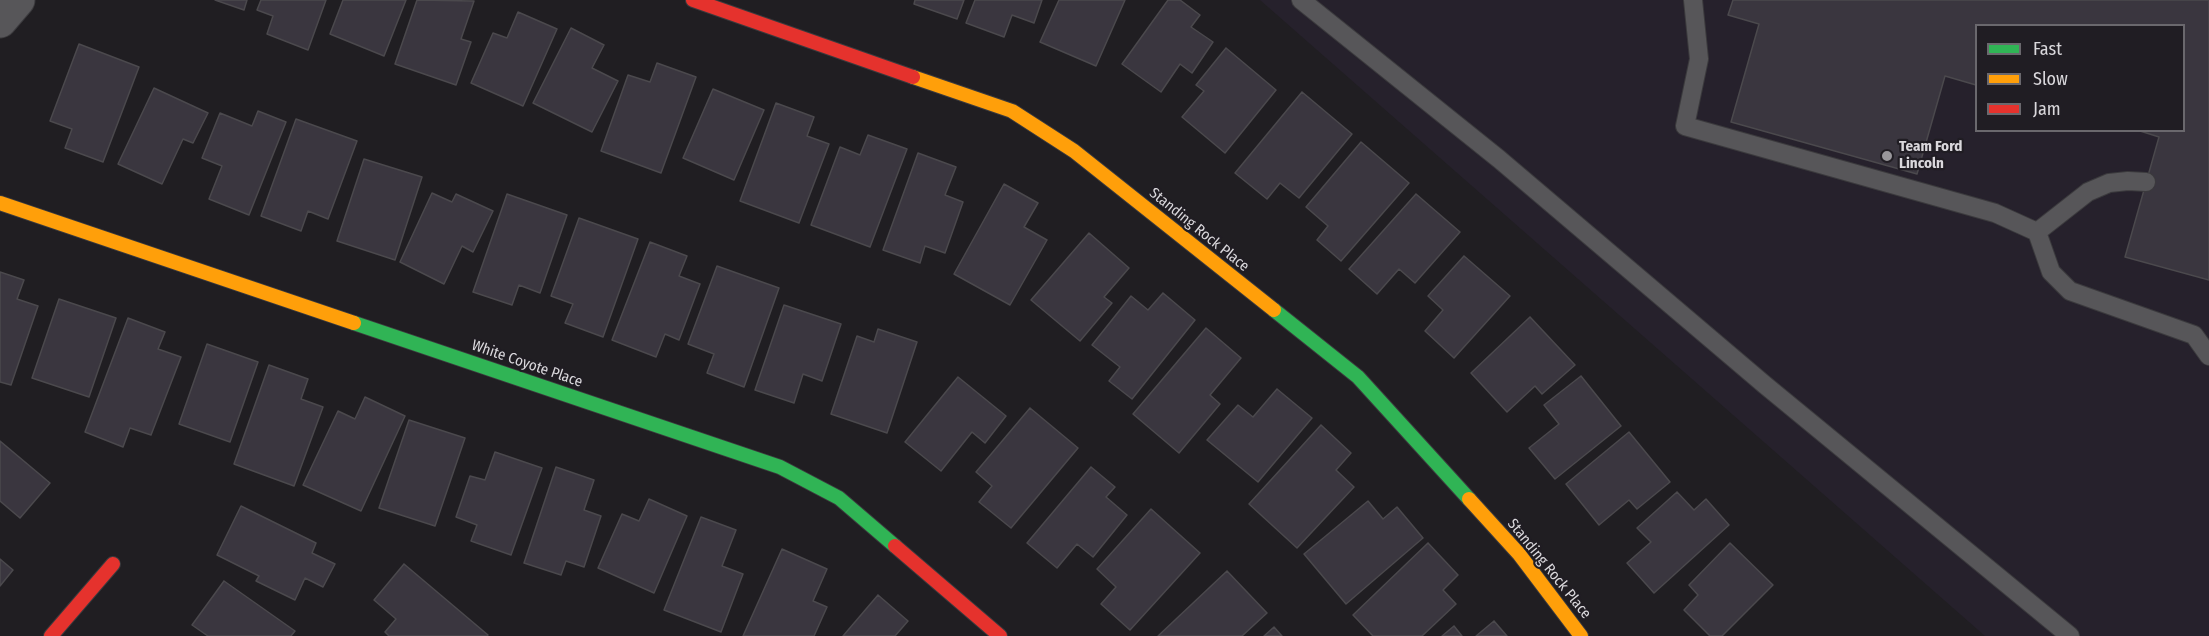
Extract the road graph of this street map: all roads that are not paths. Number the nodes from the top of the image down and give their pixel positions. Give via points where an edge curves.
1 (18, 0) edge
2 (693, 0) edge
3 (1301, 0) edge
4 (1693, 0) edge
5 (0, 21) edge
6 (2146, 182) dead end
7 (0, 203) edge
8 (2037, 232) junction
9 (2209, 356) edge
10 (112, 564) dead end
11 (51, 636) edge
12 (1000, 636) edge
13 (1581, 636) edge
14 (2070, 636) edge

1 - 5 street
2 - 13 street, Standing Rock Place via 1012,111 1074,151 1358,377 1519,554
3 - 14 lane via 1499,159
4 - 8 lane via 1699,59 1685,126 1995,213
6 - 8 lane via 2109,183 2088,192
7 - 12 street, White Coyote Place via 780,467 839,498
8 - 9 lane via 2051,272 2070,291 2194,335
10 - 11 street

